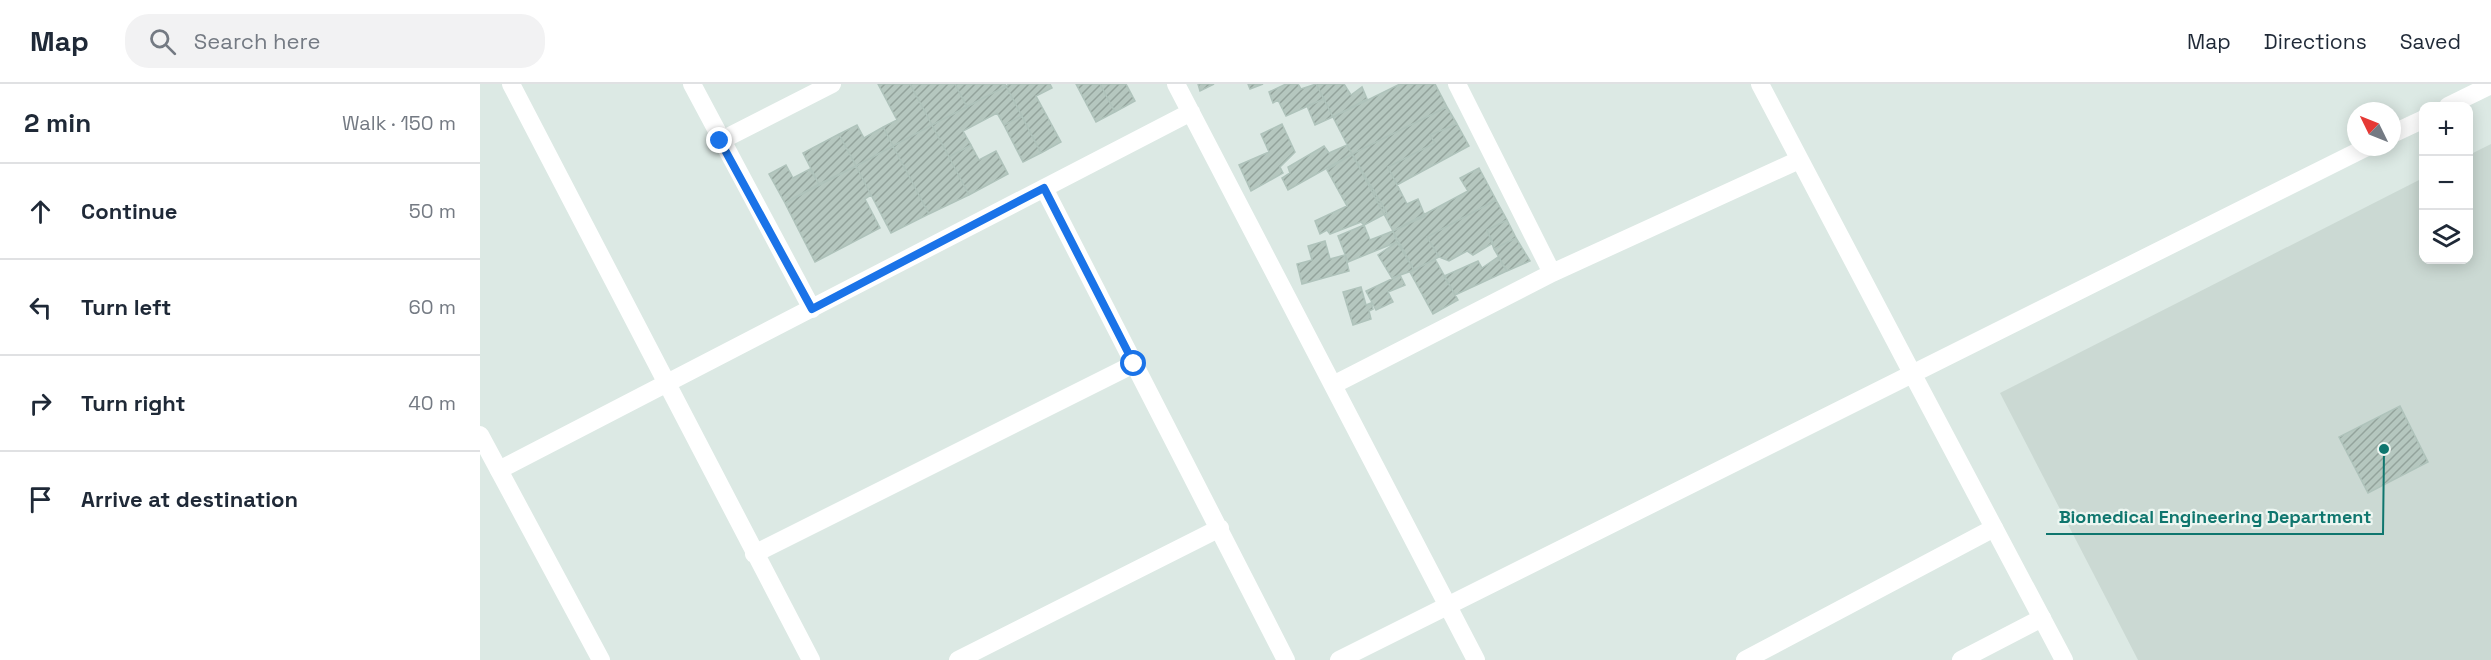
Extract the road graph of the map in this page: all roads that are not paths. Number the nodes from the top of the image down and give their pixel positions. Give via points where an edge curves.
1 (512, 84) edge
2 (692, 84) edge
3 (832, 84) edge
4 (1176, 84) edge
5 (1457, 84) edge
6 (1760, 84) edge
7 (2491, 85) edge
8 (2456, 102) edge
9 (1191, 112) junction
10 (2419, 121) edge
11 (2401, 130) edge
12 (720, 141) junction
13 (2349, 156) edge
14 (1799, 160) junction
15 (1044, 188) junction
16 (1552, 273) junction
17 (812, 309) junction
18 (1134, 364) junction
19 (1912, 373) junction
20 (668, 383) junction
21 (1333, 385) junction
22 (480, 435) edge
23 (498, 470) junction
24 (1220, 528) junction
25 (1994, 528) junction
26 (754, 554) junction
27 (1447, 606) junction
28 (2042, 618) junction
29 (601, 660) edge
30 (811, 660) edge
31 (958, 660) edge
32 (1286, 660) edge
33 (1339, 660) edge
34 (1476, 660) edge
35 (1745, 660) edge
36 (1961, 660) edge
37 (2064, 660) edge

1 - 20 street
2 - 12 street
3 - 12 street
4 - 9 street
5 - 16 street
6 - 14 street
7 - 8 street
9 - 15 street
9 - 21 street
10 - 11 street
12 - 17 street
13 - 19 street
14 - 16 street
14 - 19 street
15 - 17 street
15 - 18 street
16 - 21 street
17 - 20 street
18 - 24 street
18 - 26 street
19 - 25 street
19 - 27 street
20 - 23 street
20 - 26 street
21 - 27 street
22 - 23 street
23 - 29 street
24 - 31 street
24 - 32 street
25 - 28 street
25 - 35 street
26 - 30 street
27 - 33 street
27 - 34 street
28 - 36 street
28 - 37 street

